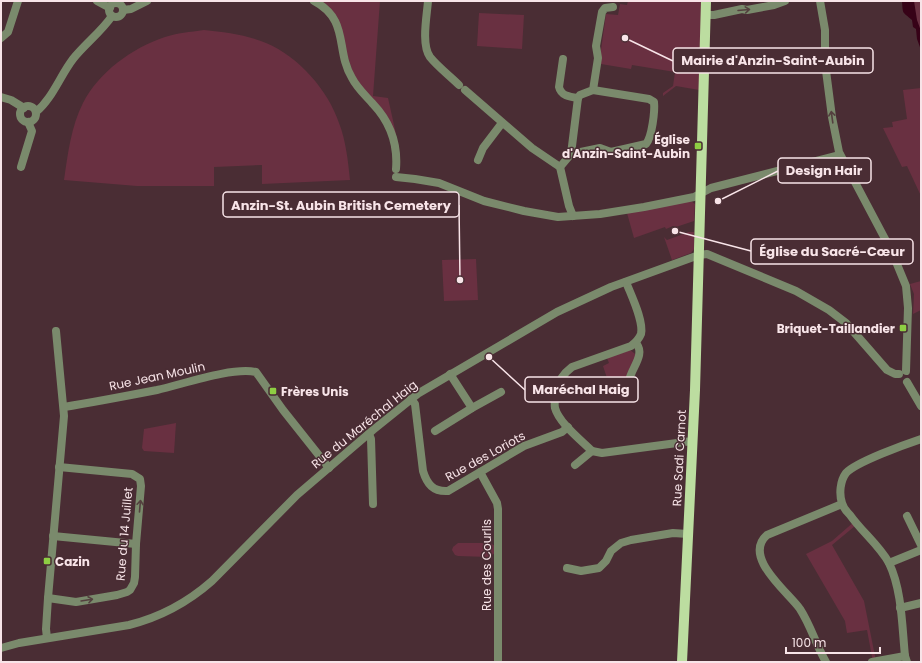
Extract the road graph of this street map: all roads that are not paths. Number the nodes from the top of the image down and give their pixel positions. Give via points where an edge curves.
1 (18, 1) edge
2 (97, 1) edge
3 (147, 1) edge
4 (314, 1) edge
5 (428, 1) edge
6 (706, 1) edge
7 (785, 1) edge
8 (820, 1) edge
9 (114, 4) edge
10 (613, 7) dead end
11 (123, 10) junction
12 (706, 15) junction
13 (112, 16) junction
14 (1, 38) edge
15 (563, 59) dead end
16 (594, 90) junction
17 (1, 98) edge
18 (578, 98) junction
19 (24, 108) junction
20 (36, 112) junction
21 (28, 122) junction
22 (502, 123) junction
23 (571, 154) junction
24 (840, 156) junction
25 (478, 160) dead end
26 (21, 167) dead end
27 (560, 167) junction
28 (396, 168) dead end
29 (396, 178) dead end
30 (700, 193) junction
31 (573, 216) junction
32 (699, 255) junction
33 (626, 282) junction
34 (56, 330) dead end
35 (636, 343) junction
36 (902, 373) junction
37 (450, 374) junction
38 (501, 392) dead end
39 (630, 397) dead end
40 (410, 399) junction
41 (921, 406) edge
42 (64, 407) junction
43 (472, 408) junction
44 (568, 427) junction
45 (435, 431) dead end
46 (369, 434) junction
47 (921, 439) edge
48 (692, 441) junction
49 (592, 451) junction
50 (575, 465) dead end
51 (59, 467) junction
52 (329, 468) junction
53 (480, 472) junction
54 (373, 504) dead end
55 (842, 504) junction
56 (908, 522) dead end
57 (688, 534) junction
58 (53, 536) junction
59 (136, 544) junction
60 (921, 544) edge
61 (921, 550) edge
62 (889, 563) junction
63 (567, 568) dead end
64 (48, 598) junction
65 (921, 603) edge
66 (900, 608) junction
67 (47, 638) junction
68 (1, 648) edge
69 (906, 659) edge
70 (498, 662) edge
71 (682, 662) edge
72 (826, 662) edge
73 (872, 662) edge

1 - 14 street via 8,32
2 - 9 street
3 - 11 street
4 - 28 street via 337,22 345,62 352,78 386,121 393,136
5 - 22 street via 426,50
6 - 12 main road, Rue Sadi Carnot
12 -> 7 street via 714,16
24 -> 8 street via 832,117
9 - 11 street via 121,5
9 - 13 street via 110,12
10 - 16 street via 604,8 602,12 596,46 598,58
11 - 13 street via 120,17
12 - 30 main road, Rue Sadi Carnot
13 - 20 street via 73,59
15 - 18 street via 560,90 569,97
16 - 18 street
16 - 23 street via 654,102 650,137 646,144 611,152 600,148
17 - 19 street via 11,100
18 - 23 street
19 - 20 street via 31,107
19 - 21 street via 21,117
20 - 21 street via 34,119
21 - 26 street via 32,131
22 - 25 street via 483,148
22 - 27 street
23 - 27 street
24 - 30 street via 711,188
24 - 36 street via 892,252 903,278 908,308
27 - 31 street
29 - 31 street via 439,183 484,201 524,211 558,217
30 - 31 street via 694,197 644,207
30 - 32 main road, Rue Sadi Carnot
32 - 33 street, Rue du Maréchal Haig
32 - 36 street via 707,254 807,296 846,323 887,370 895,374
32 - 48 main road, Rue Sadi Carnot
33 - 35 street via 640,321 640,336
33 - 37 street, Rue du Maréchal Haig via 557,312 456,373
34 - 42 street
35 - 39 street via 640,354 629,382
35 - 44 street via 572,367 560,379 556,389 555,409
36 - 41 street via 910,375 908,382
37 - 40 street, Rue du Maréchal Haig
37 - 43 street
38 - 43 street
40 - 46 street, Rue du Maréchal Haig
40 - 53 street, Rue des Loriots via 415,404 423,471 432,486 440,492 448,491
42 - 51 street
42 - 52 street, Rue Jean Moulin via 156,390 208,377 244,371 256,372
43 - 45 street
44 - 49 street
44 - 53 street, Rue des Loriots via 562,432 524,446
46 - 52 street, Rue du Maréchal Haig
46 - 54 street
47 - 55 street via 858,465 846,473 840,490
48 - 49 street via 602,453
48 - 57 main road, Rue Sadi Carnot
49 - 50 street
51 - 58 street
59 -> 51 street, Rue du 14 Juillet via 140,479 132,474
52 - 67 street, Rue du Maréchal Haig via 297,495 212,581 198,593 160,616 129,625
53 - 70 street, Rue des Courlis via 498,509
55 - 62 street
55 - 72 street via 767,535 759,547 763,563 800,609
56 - 60 street
57 - 63 street via 673,533 631,540 621,543 611,551 606,562 599,568 581,571
57 - 71 main road, Rue Sadi Carnot
58 - 59 street
58 - 64 street
64 -> 59 street, Rue du 14 Juillet via 76,602 127,592 134,583
61 - 62 street
62 - 66 street
64 - 67 street
65 - 66 street
66 - 69 street
67 - 68 street, Rue du Maréchal Haig
69 - 73 street

